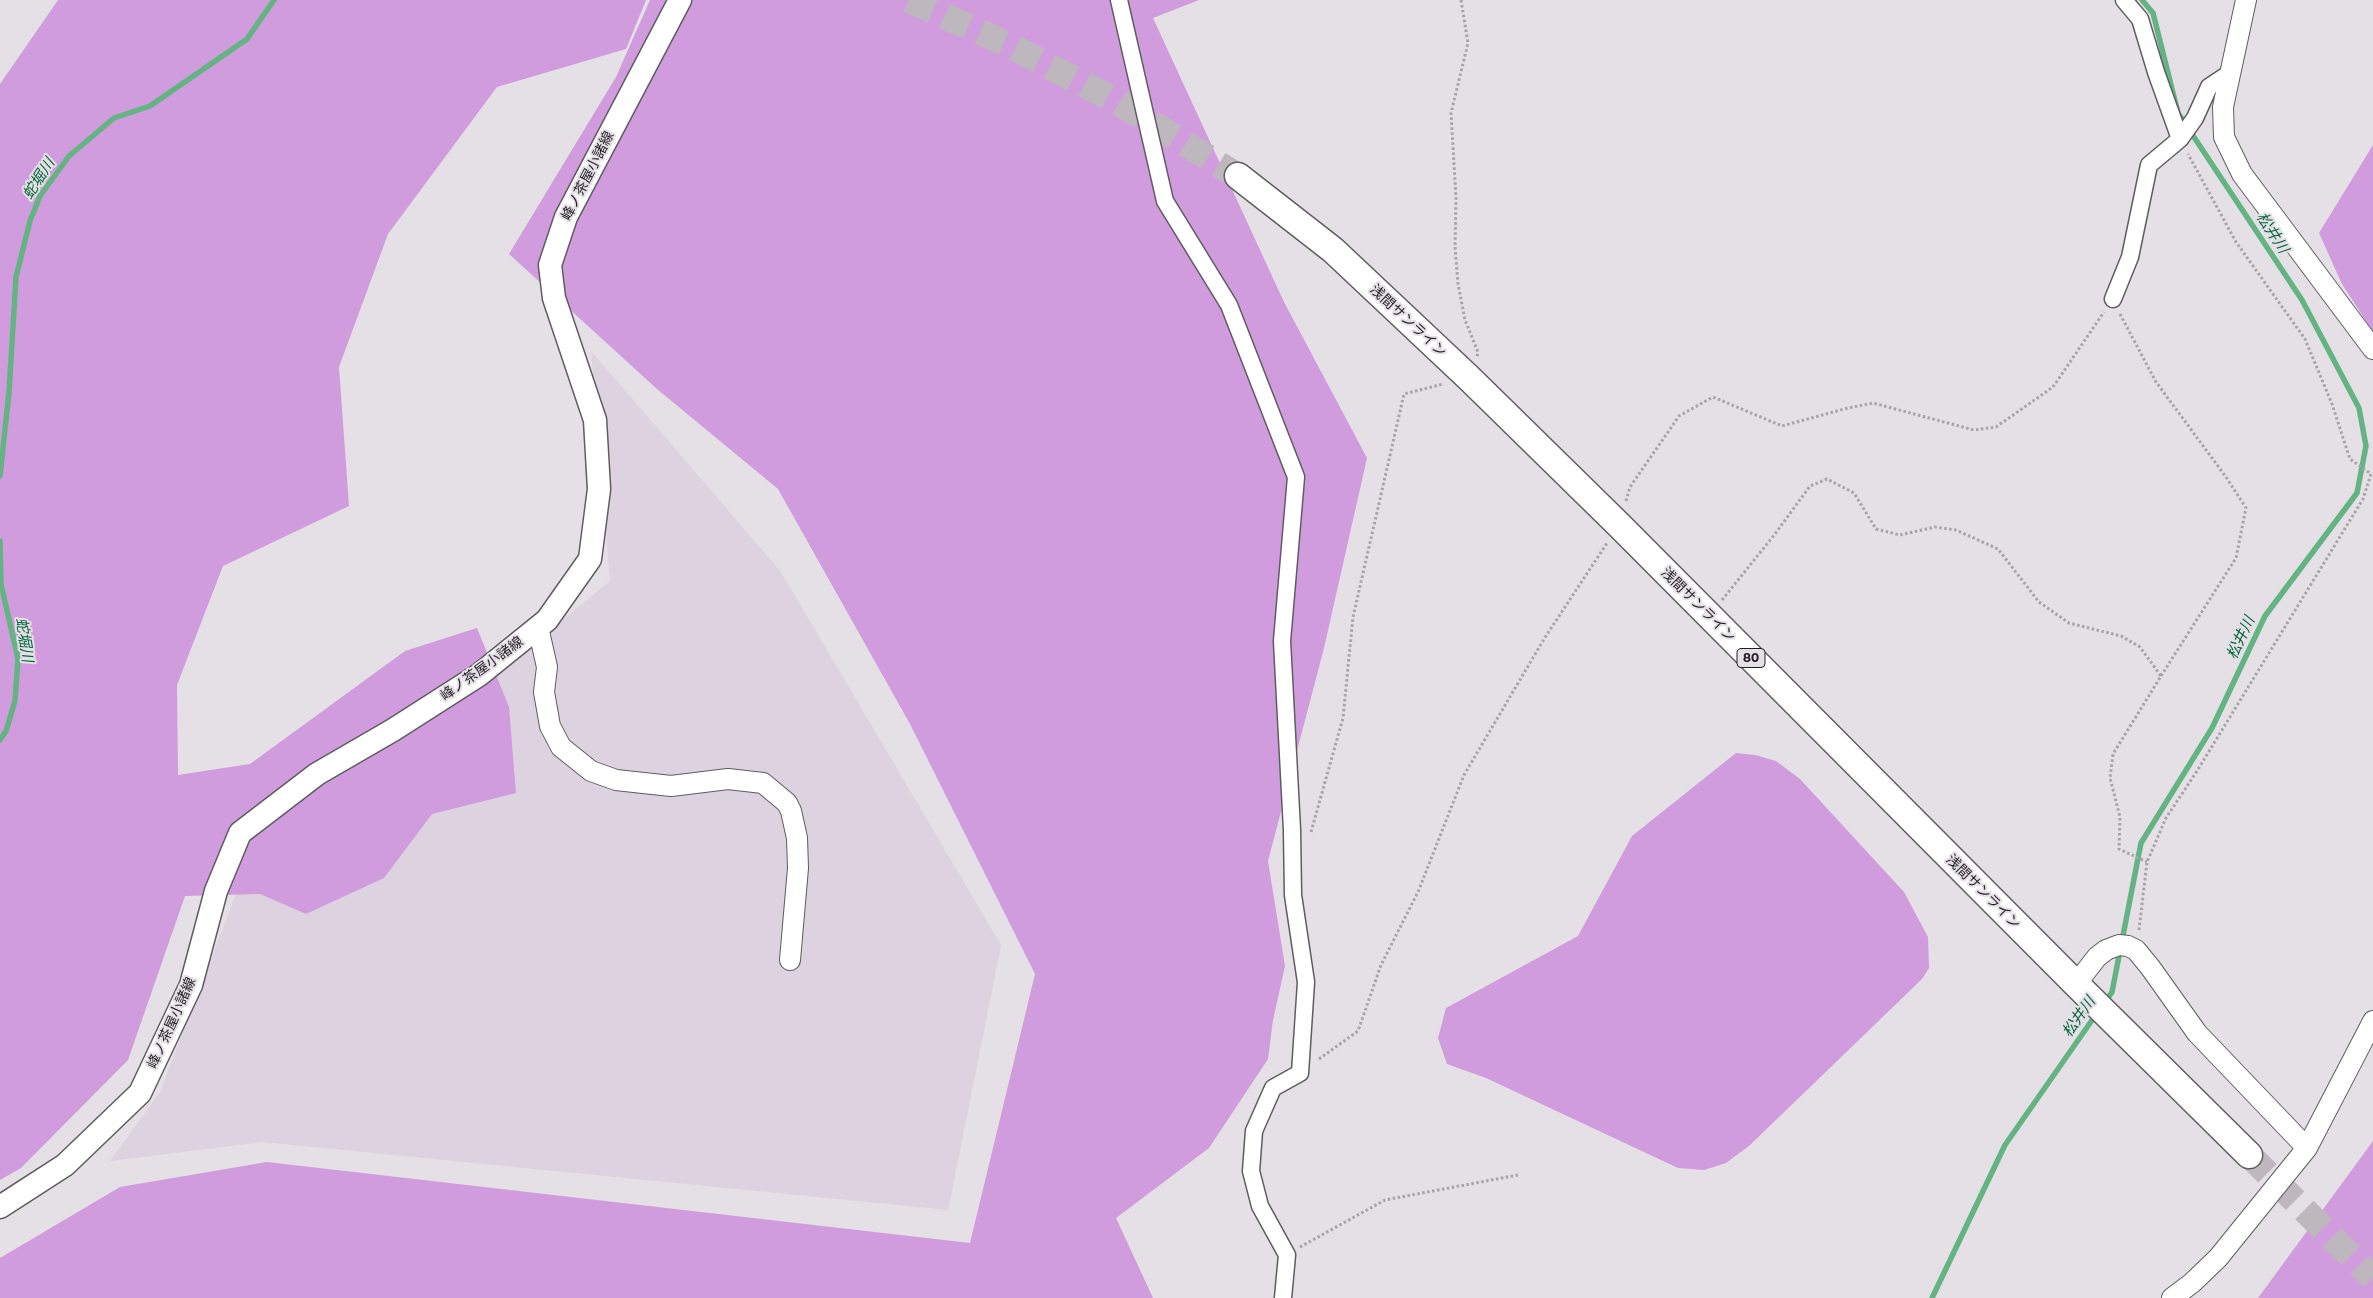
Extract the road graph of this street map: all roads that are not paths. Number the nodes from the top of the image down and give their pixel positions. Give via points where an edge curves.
1 (680, 0) edge
2 (1119, 0) edge
3 (2124, 0) edge
4 (2246, 0) edge
5 (2230, 73) junction
6 (2180, 138) junction
7 (1238, 176) tunnel mouth
8 (2113, 299) road end
9 (2373, 349) edge
10 (538, 628) junction
11 (790, 960) dead end
12 (2076, 984) junction
13 (2373, 1021) edge
14 (2307, 1148) junction
15 (2250, 1154) tunnel mouth
16 (0, 1208) edge
17 (1283, 1298) edge
18 (2172, 1298) edge

1 - 10 main road, 峰ノ茶屋小諸線 via 566,217 550,265 554,298 595,420 599,489 590,559
2 - 17 street via 1164,201 1229,305 1296,477 1282,642 1292,830 1292,895 1306,982 1300,1073 1272,1088 1254,1131 1251,1171 1260,1206 1287,1254
3 - 6 street via 2140,19
4 - 5 street
5 - 6 street via 2208,87 2195,118
5 - 9 street via 2223,107 2224,138 2242,174
6 - 8 street via 2149,165 2130,257
7 - 12 main road, 浅間サンライン / 80 via 1333,250 1469,378
10 - 11 street via 547,667 544,692 550,726 561,747 591,771 616,780 671,786 728,780 763,784 787,803 797,838 798,868
10 - 16 main road, 峰ノ茶屋小諸線 via 479,675 317,774 240,833 216,891 191,984 140,1093 65,1165
12 - 14 street via 2106,950 2119,945 2136,950 2197,1033
12 - 15 main road, 浅間サンライン / 80
13 - 14 street
14 - 18 street via 2218,1258

